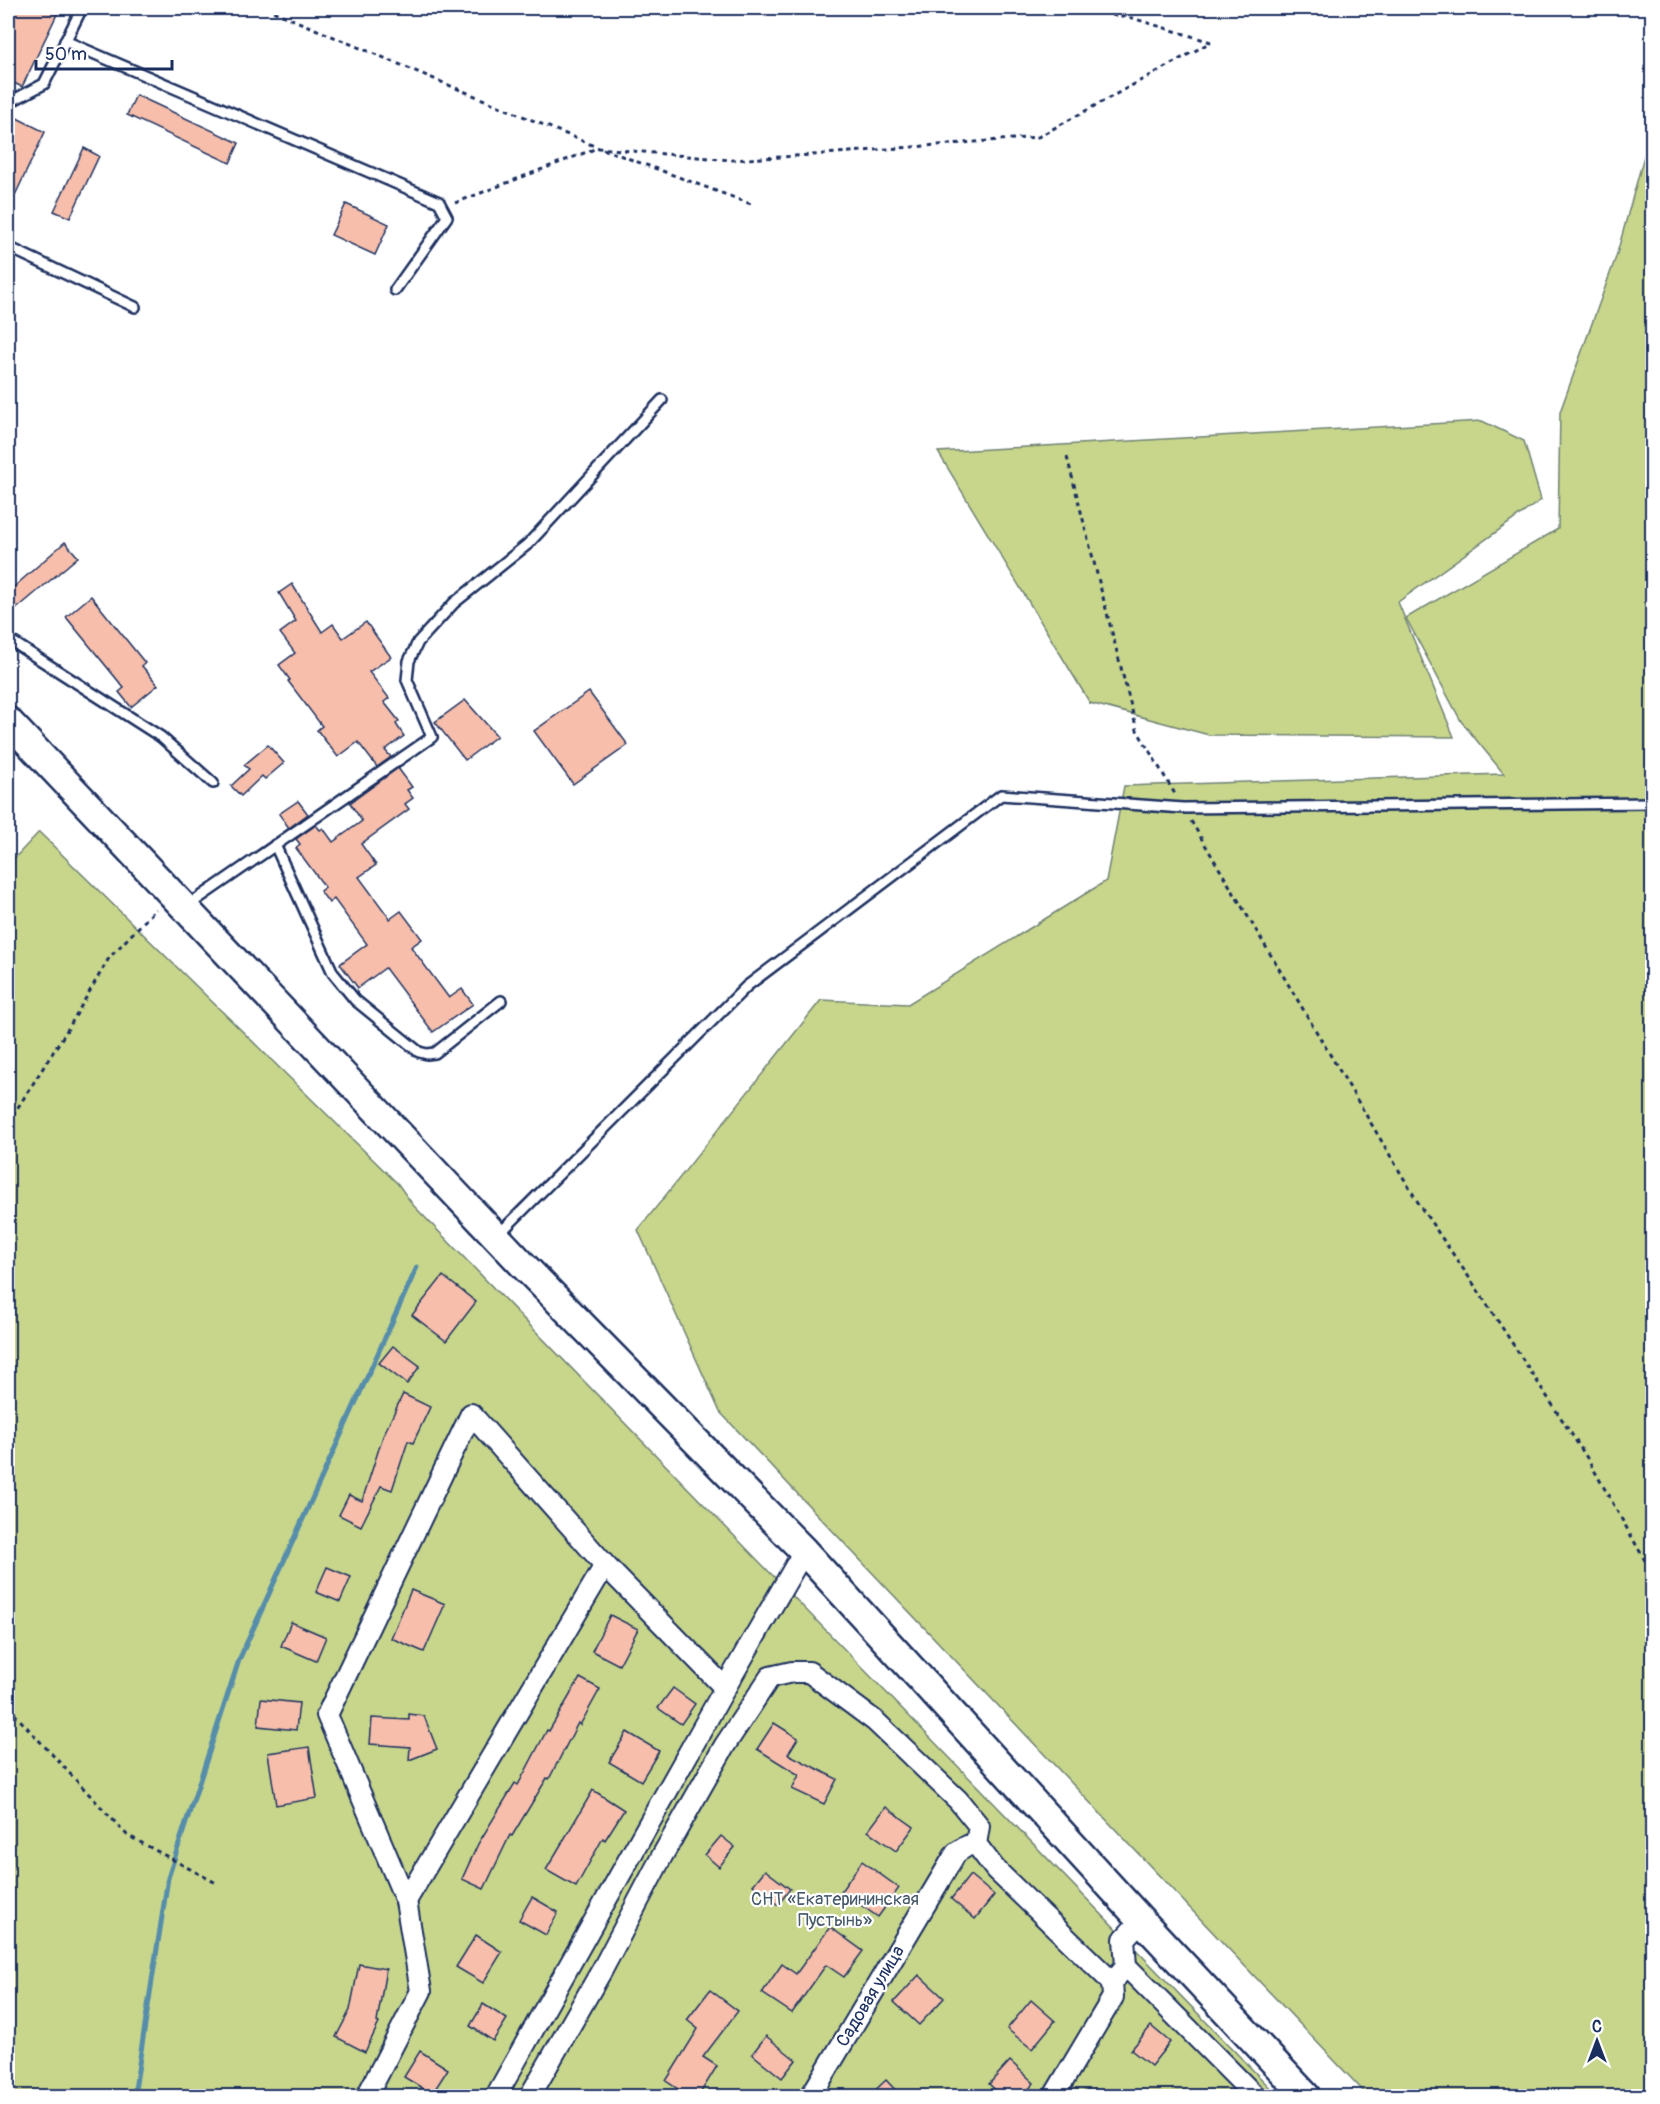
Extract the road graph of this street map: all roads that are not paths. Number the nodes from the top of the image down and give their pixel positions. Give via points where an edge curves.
1 (81, 8) edge
2 (65, 41) junction
3 (8, 103) edge
4 (8, 247) edge
5 (395, 290) dead end
6 (135, 307) dead end
7 (662, 400) dead end
8 (8, 639) edge
9 (8, 722) edge
10 (213, 783) dead end
11 (1653, 803) edge
12 (275, 845) junction
13 (177, 901) junction
14 (501, 1001) dead end
15 (496, 1237) junction
16 (804, 1551) junction
17 (605, 1565) junction
18 (725, 1688) junction
19 (976, 1844) junction
20 (406, 1901) junction
21 (1141, 1920) junction
22 (1126, 1966) junction
23 (1112, 1982) junction
24 (367, 2097) edge
25 (496, 2097) edge
26 (530, 2097) edge
27 (811, 2097) edge
28 (1054, 2097) edge
29 (1255, 2097) edge
30 (1306, 2097) edge

1 - 2 lane
2 - 3 lane via 44,84
2 - 5 lane via 439,202 447,217
4 - 6 lane
7 - 12 lane via 528,544 454,603 418,642 409,661 407,680 432,737
8 - 10 lane via 161,737
9 - 13 main road
11 - 15 lane via 1183,808 1001,795 747,986
12 - 13 lane
12 - 14 lane via 333,973 355,1000 419,1052 435,1053
13 - 15 main road
15 - 16 main road
16 - 18 street
16 - 21 main road
17 - 18 street
17 - 20 street
17 - 20 street via 471,1414 327,1715
18 - 25 street
19 - 23 street via 994,1869
19 - 26 street via 979,1826 958,1800 875,1721 809,1672 770,1677 725,1745
19 - 27 street, Садовая улица via 956,1852
20 - 24 street via 421,1991
21 - 22 street via 1124,1939
21 - 30 main road
22 - 23 street
22 - 29 street
23 - 28 street via 1113,1997

